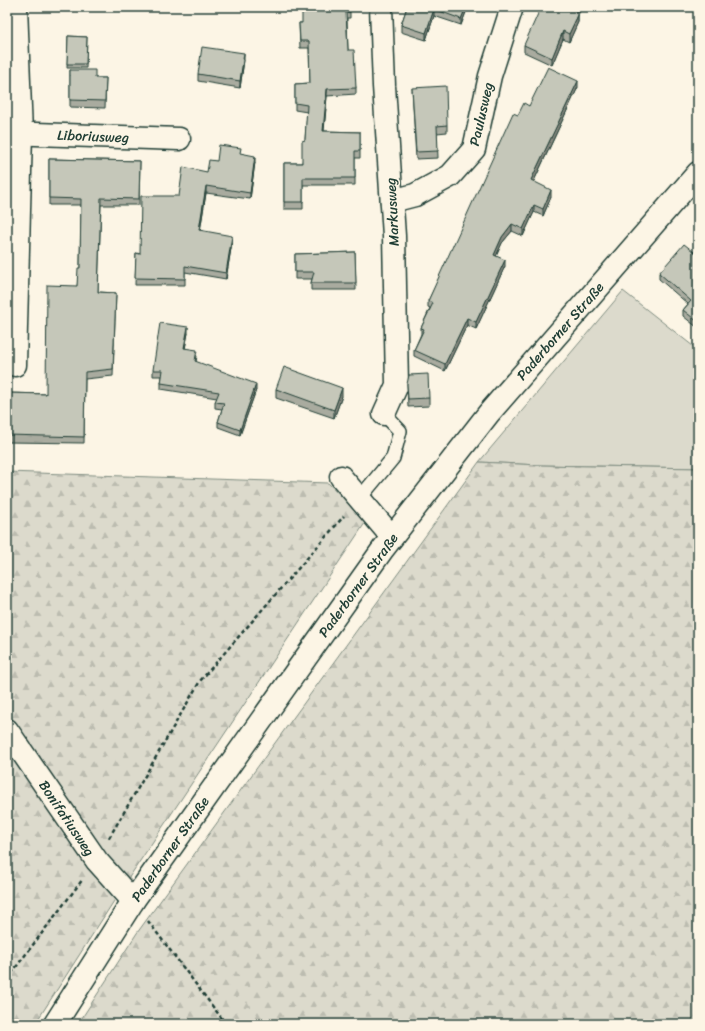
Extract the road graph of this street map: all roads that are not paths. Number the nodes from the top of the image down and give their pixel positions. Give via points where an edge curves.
1 (16, 7) edge
2 (381, 7) edge
3 (512, 7) edge
4 (14, 133) edge
5 (179, 139) dead end
6 (698, 173) edge
7 (392, 201) junction
8 (15, 365) dead end
9 (384, 414) joint
10 (341, 477) dead end
11 (359, 499) junction
12 (392, 537) junction
13 (7, 730) edge
14 (133, 901) junction
15 (55, 1024) edge

1 - 4 street
2 - 7 street, Markusweg
3 - 7 street, Paulusweg via 490,76 474,149 450,176 415,195
4 - 5 street, Liboriusweg
4 - 8 street
6 - 12 street, Paderborner Straße via 489,413
7 - 9 street, Markusweg via 397,385
9 - 11 lane via 400,431 393,458
10 - 11 street
11 - 12 street
12 - 14 street, Paderborner Straße
13 - 14 street, Bonifatiusweg via 96,861
14 - 15 street, Paderborner Straße

